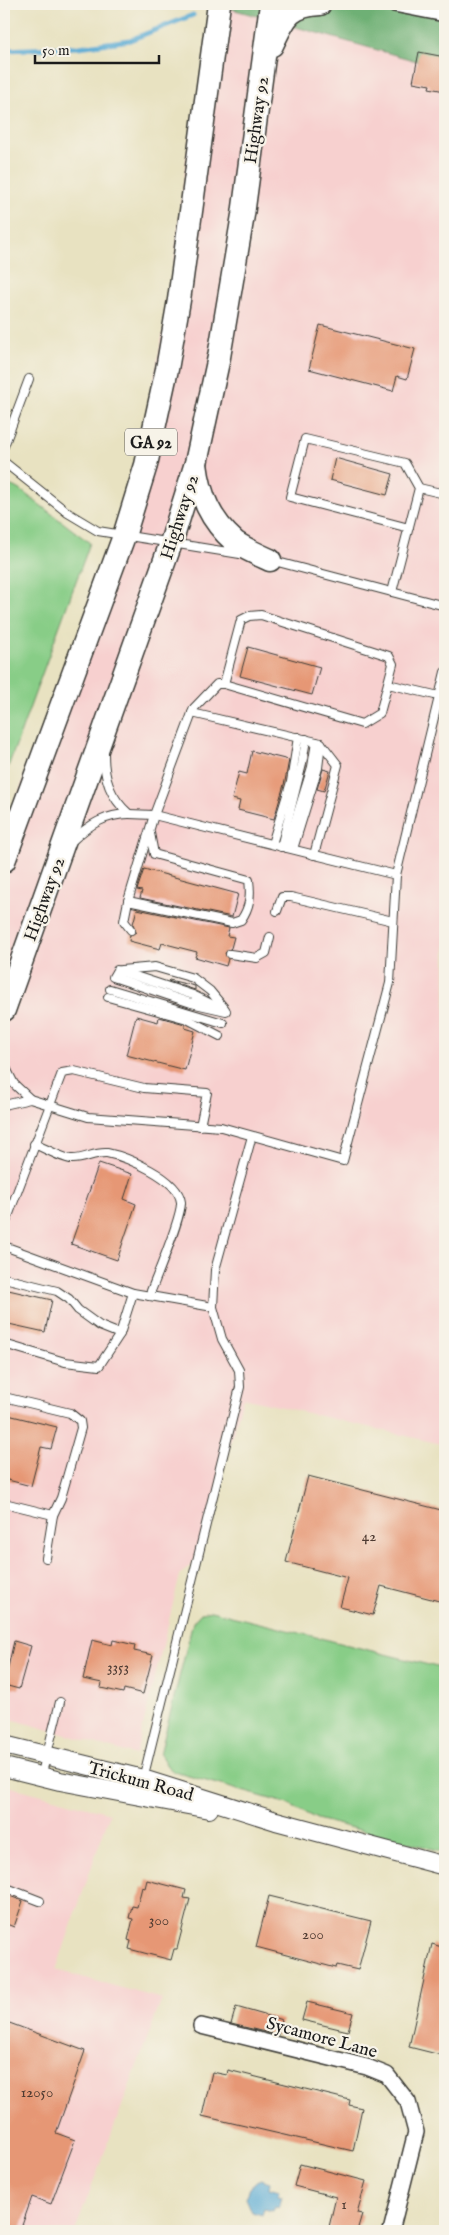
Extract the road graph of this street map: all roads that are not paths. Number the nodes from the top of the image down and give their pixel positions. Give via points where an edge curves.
1 (219, 4) edge
2 (271, 4) edge
3 (320, 4) edge
4 (394, 4) edge
5 (445, 14) edge
6 (263, 64) junction
7 (29, 379) dead end
8 (4, 446) edge
9 (4, 462) edge
10 (196, 463) junction
11 (419, 488) junction
12 (445, 494) edge
13 (409, 528) junction
14 (124, 536) junction
15 (171, 543) junction
16 (270, 560) junction
17 (392, 592) junction
18 (445, 606) edge
19 (445, 672) edge
20 (224, 684) junction
21 (388, 684) junction
22 (439, 696) junction
23 (192, 713) junction
24 (103, 736) junction
25 (298, 738) junction
26 (306, 739) junction
27 (319, 742) junction
28 (129, 814) junction
29 (154, 816) junction
30 (149, 833) junction
31 (272, 844) junction
32 (287, 848) junction
33 (62, 850) junction
34 (314, 855) junction
35 (4, 861) edge
36 (396, 875) junction
37 (128, 901) junction
38 (277, 911) dead end
39 (393, 921) junction
40 (131, 930) dead end
41 (270, 937) dead end
42 (230, 954) dead end
43 (115, 974) joint
44 (110, 989) dead end
45 (108, 998) dead end
46 (4, 1010) edge
47 (223, 1023) dead end
48 (220, 1036) dead end
49 (4, 1064) edge
50 (30, 1099) junction
51 (49, 1104) junction
52 (4, 1105) edge
53 (200, 1126) junction
54 (252, 1136) junction
55 (34, 1144) junction
56 (4, 1227) edge
57 (4, 1246) edge
58 (4, 1278) edge
59 (133, 1294) junction
60 (149, 1296) junction
61 (213, 1306) junction
62 (120, 1334) junction
63 (4, 1344) edge
64 (4, 1397) edge
65 (4, 1503) edge
66 (54, 1515) junction
67 (46, 1558) dead end
68 (60, 1702) dead end
69 (4, 1745) edge
70 (47, 1756) junction
71 (4, 1767) edge
72 (41, 1777) junction
73 (143, 1779) junction
74 (276, 1820) junction
75 (445, 1866) edge
76 (4, 1888) edge
77 (40, 1901) dead end
78 (202, 2026) dead end
79 (391, 2231) edge

1 - 14 main road, GA 92 via 167,369 146,464
2 - 6 main road, Highway 92 / GA 92
3 - 6 main road via 302,5 285,18
4 - 5 street
6 - 10 main road, Highway 92 / GA 92 via 221,348
7 - 8 lane
9 - 14 lane via 85,524 98,531
10 - 15 main road, Highway 92 / GA 92
10 - 16 main road via 198,481 210,515 236,542
11 - 12 lane
11 - 13 lane
11 - 13 lane via 405,463 304,440 290,497
13 - 17 lane
14 - 15 lane
14 - 35 main road, GA 92
15 - 16 lane
15 - 24 main road, Highway 92 / GA 92
16 - 17 lane
17 - 18 lane
19 - 22 lane
20 - 21 lane via 362,724 380,713
20 - 21 lane via 241,620 261,615 389,656 393,664
20 - 23 lane via 217,684
21 - 22 lane
22 - 36 lane
23 - 25 lane
23 - 29 lane
24 - 28 lane via 106,777 114,798
24 - 33 main road, Highway 92 / GA 92
25 - 26 lane
25 - 31 lane via 291,782
26 - 27 lane
26 - 32 lane
27 - 32 lane via 318,768
27 - 34 lane via 338,765
28 - 29 lane
28 - 33 lane via 118,814 96,822
29 - 30 lane
29 - 31 lane
30 - 37 lane
30 - 37 lane via 154,854 249,880 248,910 241,920 232,923
31 - 32 lane
32 - 34 lane
33 - 46 main road, Highway 92 / GA 92
34 - 36 lane
36 - 39 lane
37 - 40 lane via 124,921
38 - 39 lane via 282,897 291,897
39 - 54 lane via 390,983 343,1161
41 - 42 lane via 266,953 257,958
43 - 43 lane via 191,1003 226,1011 210,991 193,978 155,967
44 - 47 lane
45 - 48 lane via 187,1019
49 - 50 lane via 14,1084
50 - 51 lane
50 - 52 lane
51 - 53 lane via 88,1117
51 - 53 lane via 62,1072 74,1071 144,1088 207,1093
51 - 55 lane
53 - 54 lane
54 - 61 lane via 215,1270
55 - 56 lane
55 - 60 lane via 72,1160 97,1153 125,1158 161,1175 174,1188 181,1201 178,1218
57 - 59 lane
58 - 62 lane via 57,1292 69,1298 78,1310 100,1326
59 - 60 lane
59 - 62 lane
60 - 61 lane
61 - 73 lane via 222,1339 239,1370 240,1387
62 - 63 lane via 99,1366 65,1362
64 - 66 lane via 70,1413 80,1421 81,1428 62,1498
65 - 66 lane
66 - 67 lane
68 - 70 lane
69 - 70 street, Trickum Road
70 - 72 lane
70 - 73 street, Trickum Road
71 - 72 street, Trickum Road
72 - 74 street, Trickum Road via 139,1798
73 - 74 street, Trickum Road
74 - 75 street, Trickum Road
76 - 77 lane
78 - 79 street, Sycamore Lane via 367,2067 387,2075 408,2102 416,2132

